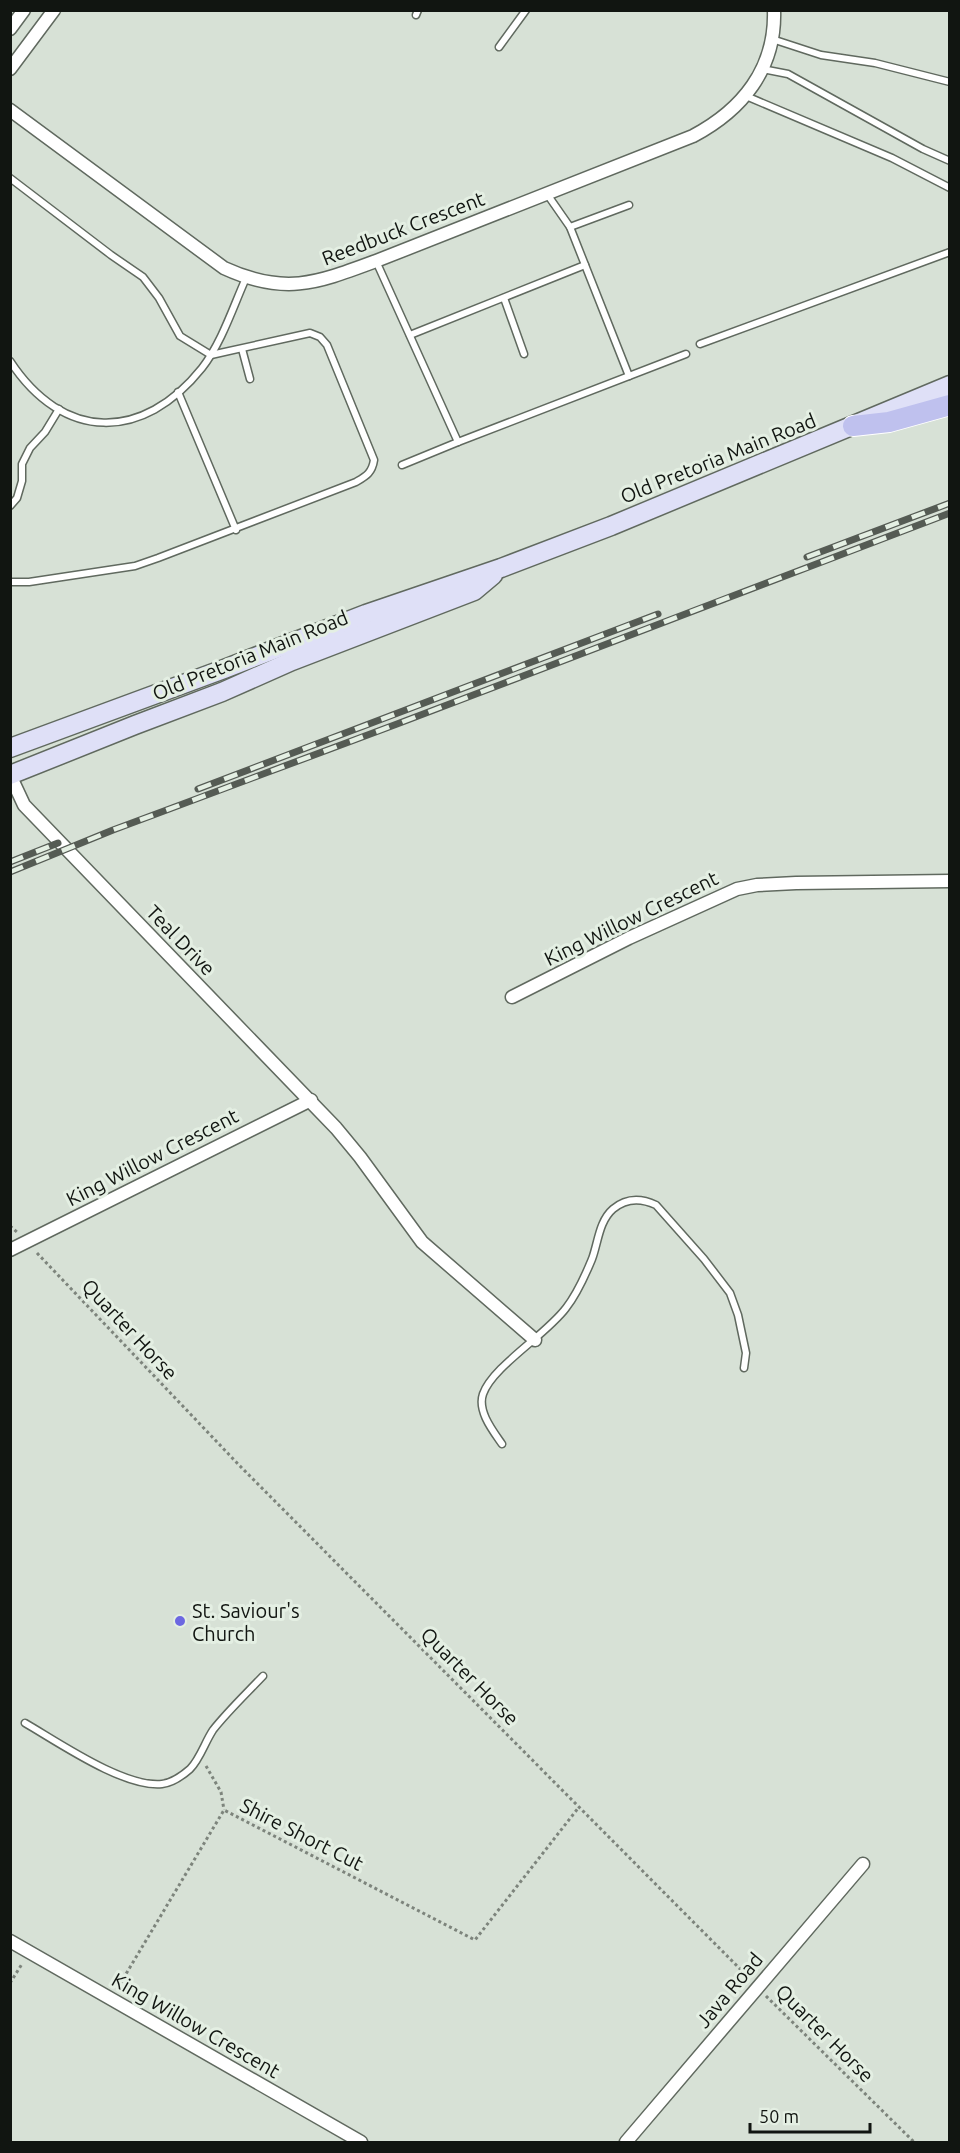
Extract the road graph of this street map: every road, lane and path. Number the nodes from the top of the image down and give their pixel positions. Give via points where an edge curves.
1 (24, 10) edge
2 (54, 10) edge
3 (526, 10) edge
4 (774, 11) edge
5 (10, 29) edge
6 (771, 39) junction
7 (499, 47) dead end
8 (10, 69) edge
9 (761, 69) junction
10 (950, 82) edge
11 (746, 96) junction
12 (10, 110) edge
13 (950, 161) edge
14 (10, 178) edge
15 (950, 188) edge
16 (547, 193) junction
17 (629, 205) dead end
18 (570, 227) junction
19 (950, 252) edge
20 (376, 261) junction
21 (585, 265) junction
22 (246, 278) junction
23 (504, 298) junction
24 (410, 335) junction
25 (700, 344) dead end
26 (242, 349) junction
27 (524, 354) dead end
28 (686, 354) dead end
29 (211, 355) junction
30 (10, 361) edge
31 (628, 376) junction
32 (250, 380) dead end
33 (950, 385) edge
34 (178, 392) junction
35 (950, 405) edge
36 (59, 409) junction
37 (853, 426) junction
38 (458, 442) junction
39 (402, 465) dead end
40 (10, 506) edge
41 (236, 530) junction
42 (501, 568) junction
43 (10, 582) edge
44 (10, 748) edge
45 (11, 775) edge
46 (10, 800) edge
47 (24, 806) junction
48 (950, 881) edge
49 (513, 997) dead end
50 (311, 1100) junction
51 (10, 1226) edge
52 (26, 1242) junction
53 (10, 1250) edge
54 (535, 1340) junction
55 (744, 1368) dead end
56 (502, 1444) dead end
57 (263, 1676) dead end
58 (25, 1723) dead end
59 (199, 1754) junction
60 (579, 1807) junction
61 (224, 1810) junction
62 (863, 1864) dead end
63 (10, 1941) edge
64 (32, 1970) dead end
65 (10, 1983) edge
66 (757, 1987) junction
67 (111, 1998) junction
68 (361, 2142) edge
69 (626, 2142) edge
70 (914, 2142) edge

1 - 5 street
2 - 8 street
3 - 7 lane
4 - 6 street, Reedbuck Crescent
6 - 9 street, Reedbuck Crescent
6 - 10 lane via 821,55 875,63
9 - 11 street, Reedbuck Crescent
9 - 13 lane via 788,74
11 - 15 lane via 892,158
11 - 16 street, Reedbuck Crescent via 693,136
12 - 22 street, Reedbuck Crescent via 216,263
14 - 29 lane via 143,277 180,336
16 - 18 lane
16 - 20 street, Reedbuck Crescent
17 - 18 lane
18 - 21 lane
19 - 25 lane
20 - 22 street, Reedbuck Crescent via 308,283 273,284
20 - 24 lane
21 - 23 lane
21 - 31 lane
22 - 29 lane
23 - 24 lane
23 - 27 lane
24 - 38 lane
26 - 29 lane
26 - 32 lane
26 - 41 lane via 310,333 320,337 327,345 374,460 373,469 356,482
28 - 31 lane
29 - 34 lane
30 - 36 lane via 37,393
31 - 38 lane
33 - 37 main road, Old Pretoria Main Road
34 - 36 lane via 161,406 122,423 90,422
34 - 41 lane
35 - 37 main road via 889,422
36 - 40 lane via 30,448 22,464 22,481
37 - 42 main road, Old Pretoria Main Road
38 - 39 lane
41 - 43 lane via 135,566
42 - 44 main road, Old Pretoria Main Road via 366,614
42 - 45 main road, Old Pretoria Main Road via 474,591
45 - 47 street, Teal Drive
46 - 47 street, Teal Drive
47 - 50 street, Teal Drive
48 - 49 street, King Willow Crescent via 796,883 737,889
50 - 52 street, King Willow Crescent
50 - 54 street, Teal Drive via 360,1157 422,1242
51 - 52 path, Quarter Horse
52 - 53 street, King Willow Crescent
52 - 60 path, Quarter Horse via 238,1464
54 - 55 lane via 572,1299 609,1213 626,1201 646,1201 656,1205 672,1222 730,1293 746,1353
54 - 56 lane via 501,1369 482,1396 488,1424
57 - 59 lane via 222,1719
58 - 59 lane via 97,1766 141,1782 163,1784 178,1779
59 - 61 path via 221,1792
60 - 61 path, Shire Short Cut via 475,1940
60 - 66 path, Quarter Horse
61 - 67 path, Shire Short Cut
62 - 66 street, Java Road
63 - 67 street, King Willow Crescent
64 - 65 path via 21,1964
66 - 69 street, Java Road
66 - 70 path, Quarter Horse
67 - 68 street, King Willow Crescent

